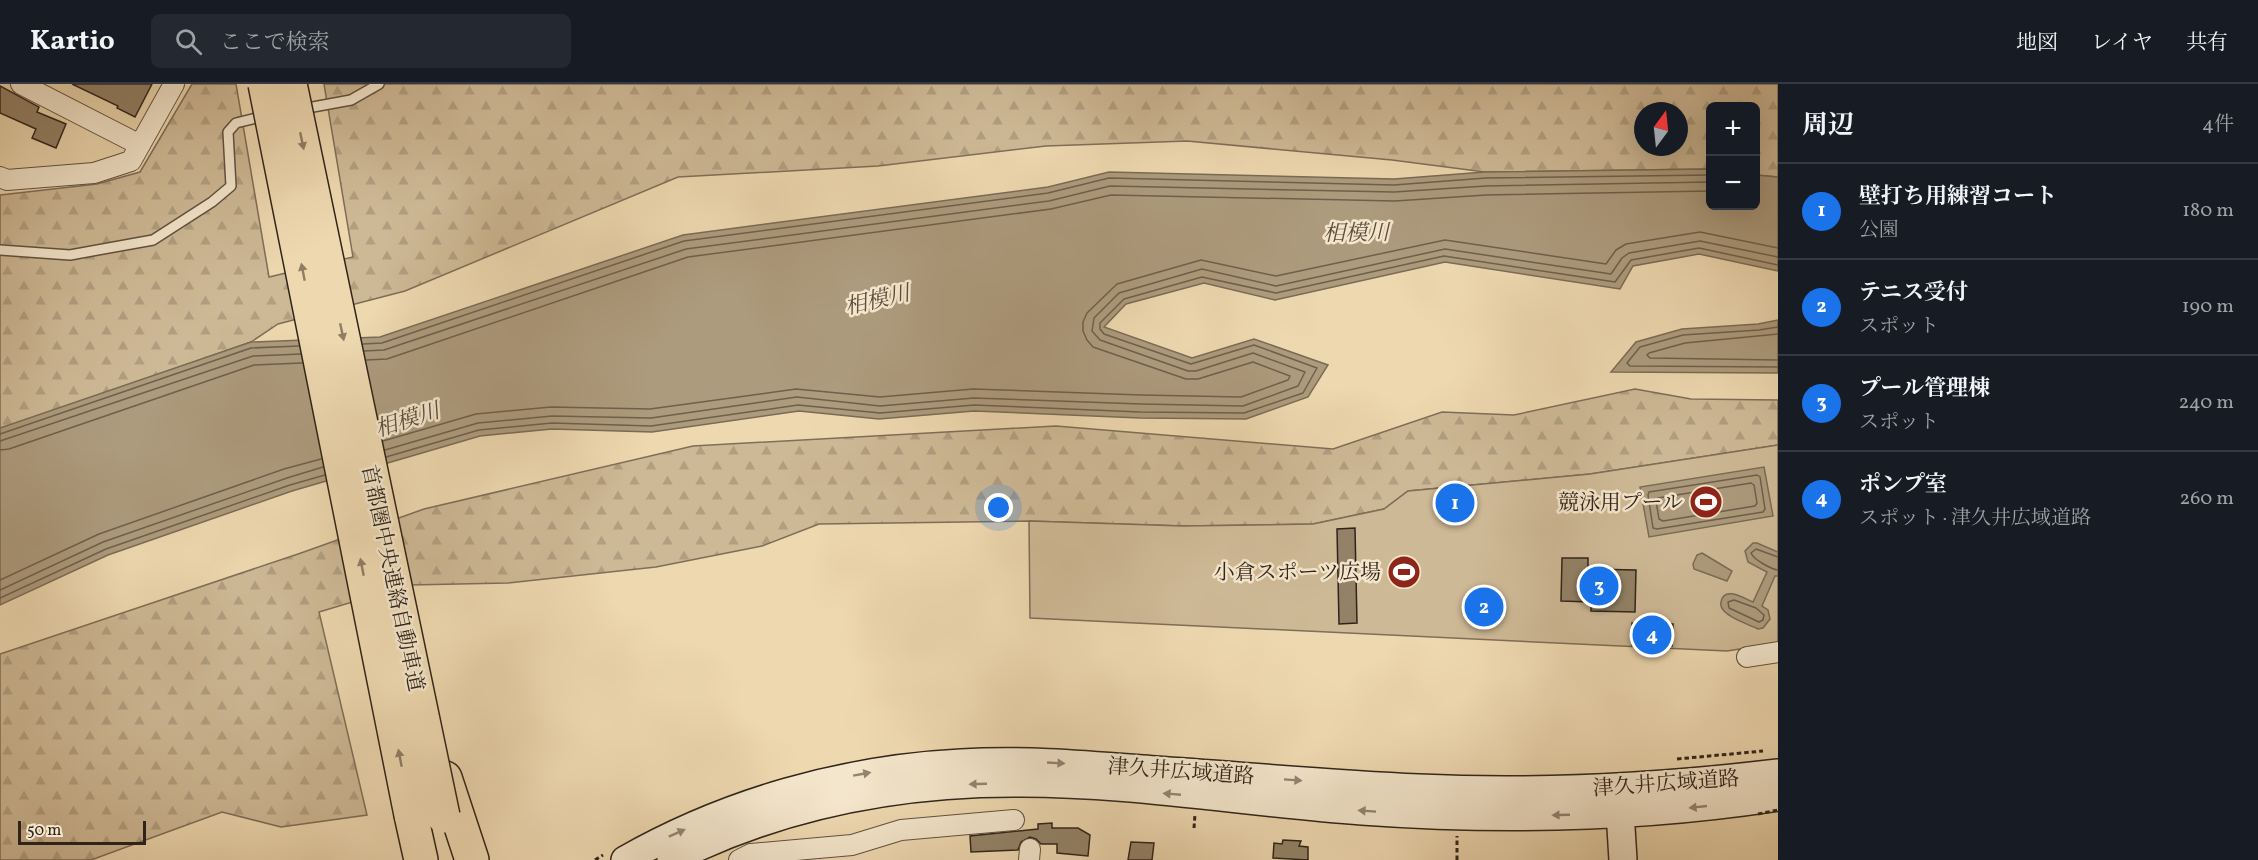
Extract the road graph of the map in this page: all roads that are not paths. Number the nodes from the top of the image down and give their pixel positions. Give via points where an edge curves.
1 (21, 84) edge
2 (174, 84) edge
3 (266, 84) edge
4 (290, 84) edge
5 (379, 84) edge
6 (140, 145) junction
7 (0, 177) edge
8 (0, 250) edge
9 (1778, 652) edge
10 (1747, 657) dead end
11 (1767, 795) edge
12 (1619, 800) junction
13 (451, 817) junction
14 (1014, 820) dead end
15 (420, 860) edge
16 (453, 860) edge
17 (472, 860) edge
18 (625, 860) edge
19 (671, 860) edge
20 (739, 860) edge
21 (1623, 860) edge

1 - 6 street
2 - 6 street
15 -> 3 highway, 首都圏中央連絡自動車道, bridge
4 -> 13 highway, 首都圏中央連絡自動車道, bridge via 418,699
5 - 8 lane via 351,100 236,123 228,132 231,186 153,240 70,255
6 - 7 street via 131,161 94,173 7,180
9 - 10 street
11 - 12 main road, 津久井広域道路 via 1662,811
18 -> 12 main road, 津久井広域道路 via 700,823 773,796 861,774 961,763 1075,764
12 -> 19 main road, 津久井広域道路 via 1515,817 1332,809 1095,786 940,785 863,796 791,813
12 - 21 main road
13 - 16 highway, 首都圏中央連絡自動車道
13 - 17 highway
14 - 20 street via 901,830 852,845 751,854

